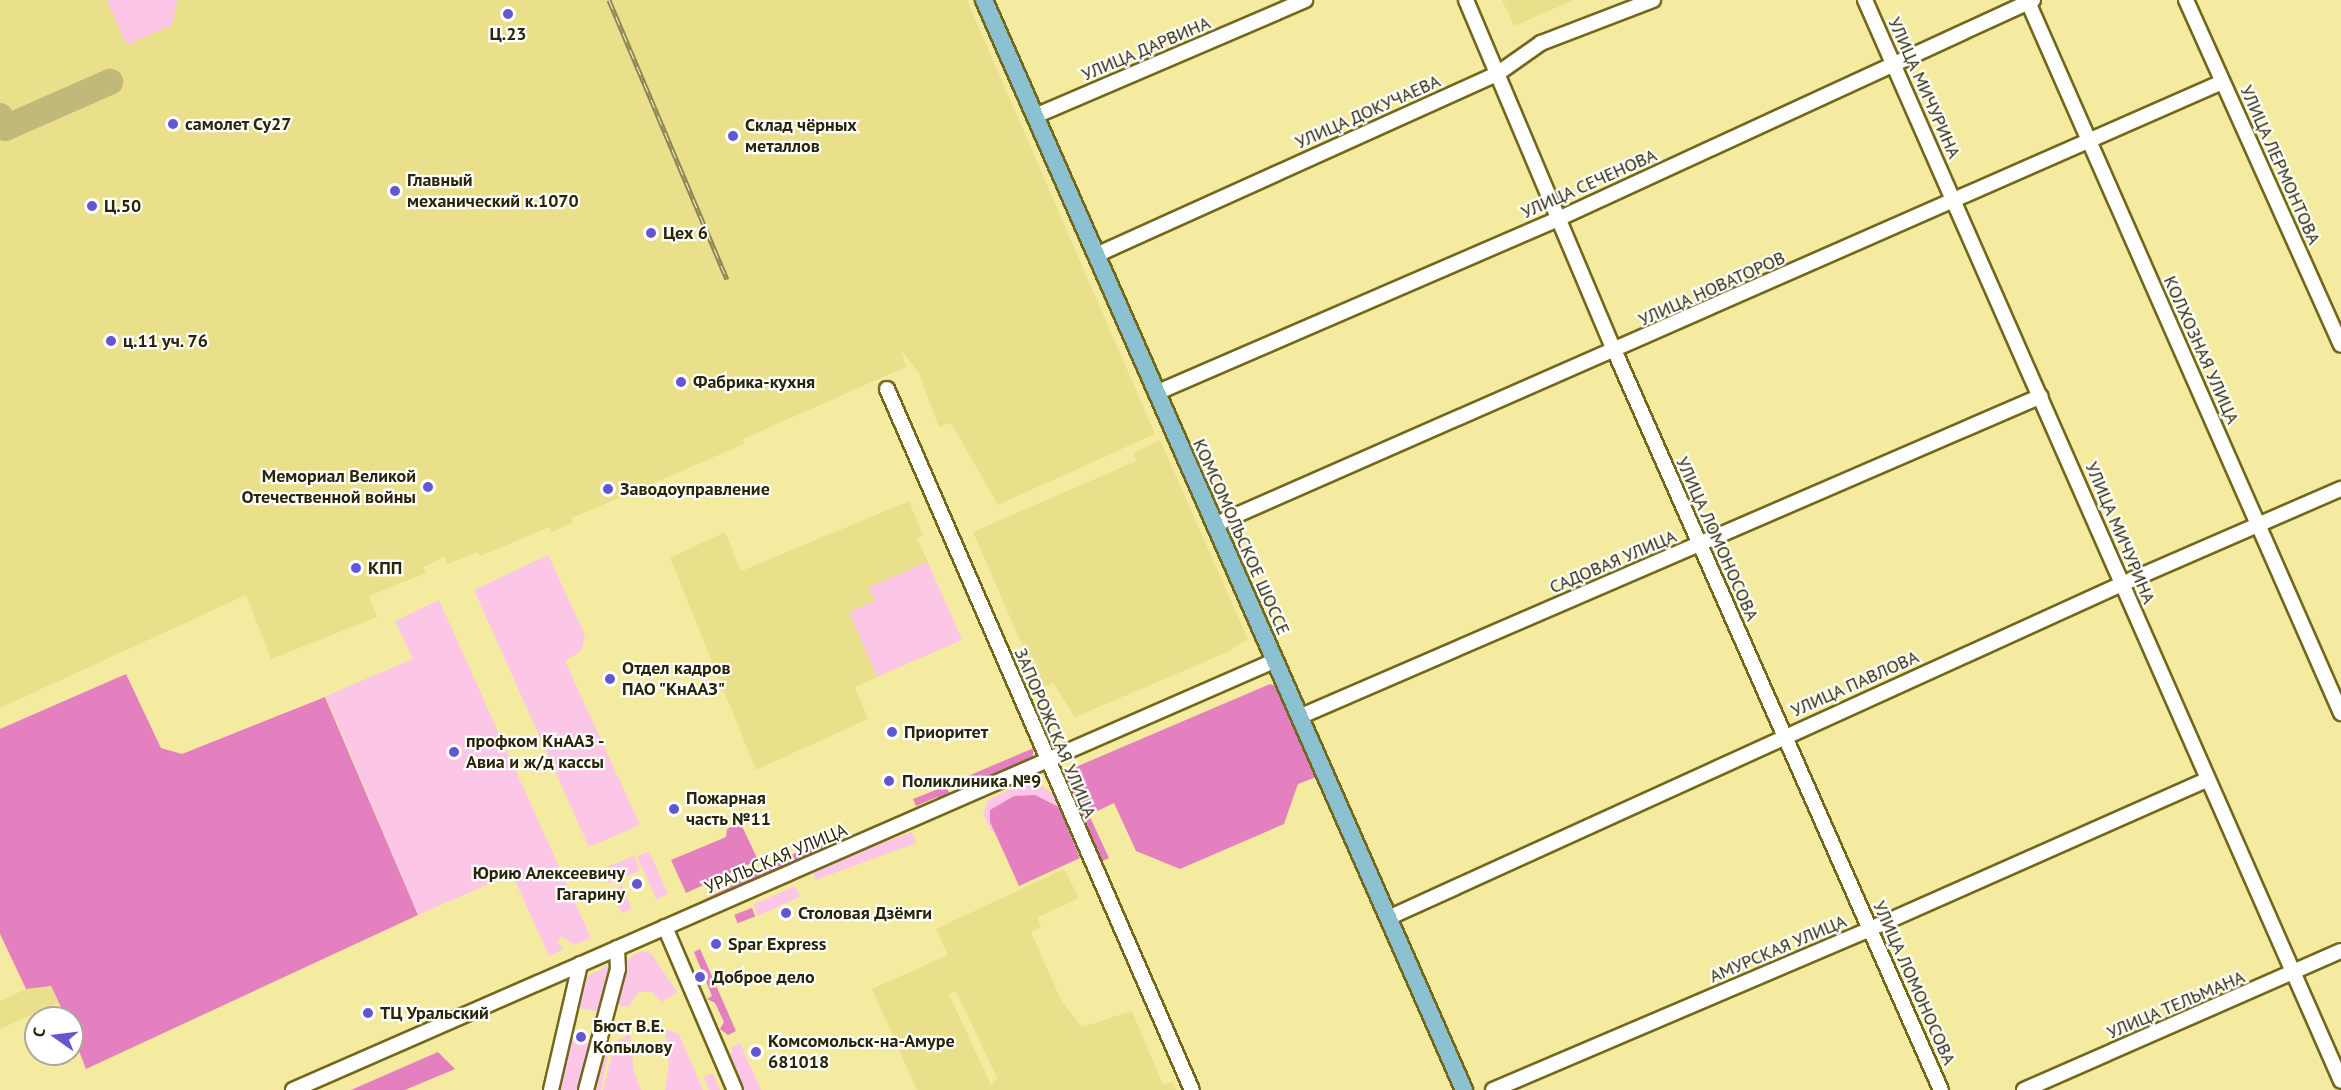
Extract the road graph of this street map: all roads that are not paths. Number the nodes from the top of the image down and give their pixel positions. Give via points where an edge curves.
1 (984, 0) edge
2 (1305, 0) edge
3 (1466, 0) edge
4 (1653, 0) edge
5 (1865, 0) edge
6 (2186, 0) edge
7 (2030, 1) edge
8 (1894, 63) junction
9 (1497, 74) junction
10 (2222, 82) junction
11 (1035, 116) junction
12 (2090, 144) junction
13 (1955, 202) junction
14 (1558, 219) junction
15 (1096, 255) junction
16 (2341, 345) edge
17 (1615, 352) junction
18 (887, 389) dead end
19 (1156, 393) junction
20 (2041, 396) junction
21 (2341, 489) edge
22 (1214, 525) junction
23 (2259, 525) junction
24 (1699, 545) junction
25 (2122, 584) junction
26 (1274, 661) junction
27 (2341, 713) edge
28 (1299, 717) junction
29 (1785, 736) junction
30 (1047, 762) junction
31 (2206, 780) junction
32 (1388, 918) junction
33 (665, 927) junction
34 (1870, 929) junction
35 (617, 948) junction
36 (2341, 951) edge
37 (580, 964) junction
38 (2294, 973) junction
39 (2341, 1081) edge
40 (293, 1090) edge
41 (551, 1090) edge
42 (586, 1090) edge
43 (735, 1090) edge
44 (1192, 1090) edge
45 (1464, 1090) edge
46 (1493, 1090) edge
47 (1941, 1090) edge
48 (2024, 1090) edge

1 - 11 main road, КОМСОМОЛЬСКОЕ ШОССЕ
2 - 11 street, УЛИЦА ДАРВИНА
3 - 9 street, УЛИЦА ЛОМОНОСОВА
4 - 9 street, УЛИЦА ДОКУЧАЕВА via 1541,43
5 - 8 street, УЛИЦА МИЧУРИНА
6 - 10 street, УЛИЦА ЛЕРМОНТОВА
7 - 8 street, УЛИЦА СЕЧЕНОВА
7 - 12 street, КОЛХОЗНАЯ УЛИЦА
8 - 13 street, УЛИЦА МИЧУРИНА
8 - 14 street, УЛИЦА СЕЧЕНОВА
9 - 14 street, УЛИЦА ЛОМОНОСОВА
9 - 15 street, УЛИЦА ДОКУЧАЕВА
10 - 12 street, УЛИЦА НОВАТОРОВ
10 - 16 street, УЛИЦА ЛЕРМОНТОВА
11 - 15 main road, КОМСОМОЛЬСКОЕ ШОССЕ
12 - 13 street, УЛИЦА НОВАТОРОВ
12 - 23 street, КОЛХОЗНАЯ УЛИЦА
13 - 17 street, УЛИЦА НОВАТОРОВ
13 - 20 street, УЛИЦА МИЧУРИНА
14 - 17 street, УЛИЦА ЛОМОНОСОВА
14 - 19 street, УЛИЦА СЕЧЕНОВА
15 - 19 main road, КОМСОМОЛЬСКОЕ ШОССЕ
17 - 22 street, УЛИЦА НОВАТОРОВ
17 - 24 street, УЛИЦА ЛОМОНОСОВА
18 - 30 street, ЗАПОРОЖСКАЯ УЛИЦА
19 - 22 main road, КОМСОМОЛЬСКОЕ ШОССЕ
20 - 24 street, САДОВАЯ УЛИЦА
20 - 25 street, УЛИЦА МИЧУРИНА
21 - 23 street, УЛИЦА ПАВЛОВА
22 - 26 main road, КОМСОМОЛЬСКОЕ ШОССЕ
23 - 25 street, УЛИЦА ПАВЛОВА
23 - 27 street, КОЛХОЗНАЯ УЛИЦА
24 - 28 street, САДОВАЯ УЛИЦА
24 - 29 street, УЛИЦА ЛОМОНОСОВА
25 - 29 street, УЛИЦА ПАВЛОВА
25 - 31 street, УЛИЦА МИЧУРИНА
26 - 28 main road, КОМСОМОЛЬСКОЕ ШОССЕ
26 - 30 street, УРАЛЬСКАЯ УЛИЦА
28 - 32 main road, КОМСОМОЛЬСКОЕ ШОССЕ
29 - 32 street, УЛИЦА ПАВЛОВА
29 - 34 street, УЛИЦА ЛОМОНОСОВА
30 - 33 street, УРАЛЬСКАЯ УЛИЦА
30 - 44 street, ЗАПОРОЖСКАЯ УЛИЦА
31 - 34 street, АМУРСКАЯ УЛИЦА
31 - 38 street, УЛИЦА МИЧУРИНА
32 - 45 main road, КОМСОМОЛЬСКОЕ ШОССЕ
33 - 35 street, УРАЛЬСКАЯ УЛИЦА
33 - 43 street
34 - 46 street, АМУРСКАЯ УЛИЦА
34 - 47 street, УЛИЦА ЛОМОНОСОВА
35 - 37 street, УРАЛЬСКАЯ УЛИЦА
35 - 42 street via 618,969
36 - 38 street, УЛИЦА ТЕЛЬМАНА
37 - 40 street, УРАЛЬСКАЯ УЛИЦА
37 - 41 street
38 - 39 street, УЛИЦА МИЧУРИНА
38 - 48 street, УЛИЦА ТЕЛЬМАНА

